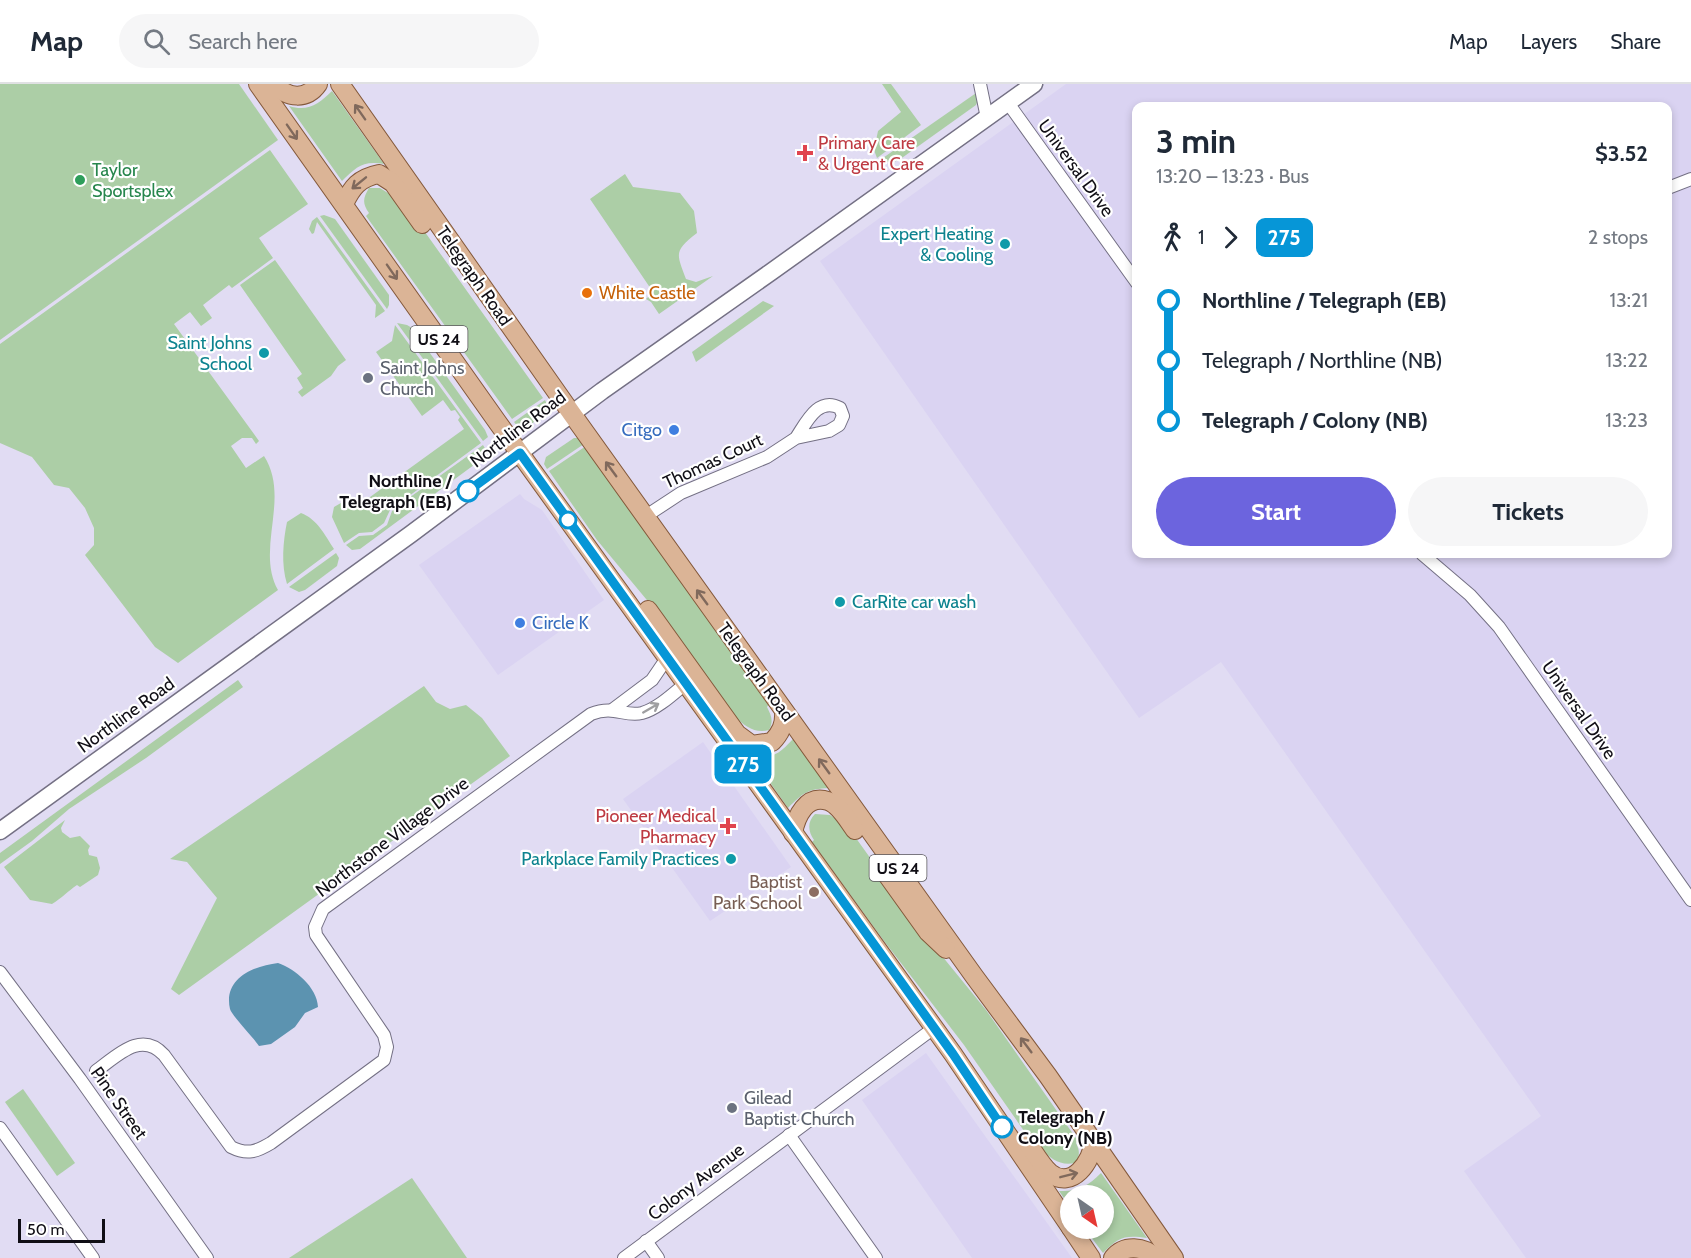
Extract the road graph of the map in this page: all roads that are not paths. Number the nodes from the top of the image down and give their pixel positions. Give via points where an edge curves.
1 (258, 84) edge
2 (275, 84) edge
3 (318, 84) edge
4 (340, 84) edge
5 (980, 84) edge
6 (1031, 85) edge
7 (1008, 103) junction
8 (987, 118) junction
9 (1691, 178) edge
10 (1672, 186) edge
11 (344, 204) junction
12 (1132, 276) edge
13 (547, 379) junction
14 (572, 414) junction
15 (796, 438) dead end
16 (520, 453) junction
17 (646, 516) junction
18 (1427, 558) edge
19 (604, 569) junction
20 (667, 658) junction
21 (685, 684) junction
22 (612, 710) junction
23 (784, 711) junction
24 (0, 831) edge
25 (793, 833) junction
26 (1691, 900) edge
27 (0, 972) edge
28 (974, 976) junction
29 (923, 1012) junction
30 (934, 1028) junction
31 (96, 1071) dead end
32 (0, 1128) edge
33 (789, 1135) junction
34 (1094, 1141) junction
35 (1060, 1212) edge
36 (1078, 1239) edge
37 (646, 1241) junction
38 (93, 1258) edge
39 (207, 1258) edge
40 (624, 1258) edge
41 (658, 1258) edge
42 (876, 1258) edge
43 (1091, 1258) edge
44 (1113, 1258) edge
45 (1156, 1258) edge
46 (1174, 1258) edge

1 -> 11 main road, US 24
2 - 3 main road via 294,96 311,92
13 -> 4 main road, Telegraph Road / US 24
5 - 8 street
6 - 7 main road, Northline Road
7 - 8 main road, Northline Road
7 - 12 street, Universal Drive
8 - 14 main road, Northline Road
9 - 10 street
13 -> 11 main road via 519,357 386,177 379,174 358,182
11 -> 16 main road, US 24
13 - 14 main road, Telegraph Road / US 24
14 - 16 main road, Northline Road
17 -> 14 main road, Telegraph Road / US 24
15 - 17 street, Thomas Court via 767,457 681,493
16 - 19 main road, US 24
16 - 24 main road, Northline Road
23 -> 17 main road, Telegraph Road / US 24
18 - 26 street, Universal Drive via 1470,595 1499,627
19 - 20 main road, US 24
19 - 23 main road via 619,576 650,612 745,741 752,746 772,742 782,729
20 - 21 main road, US 24
20 - 22 street, Northstone Village Drive via 652,680
22 -> 21 street, Northstone Village Drive via 643,713
21 - 25 main road, US 24
22 - 31 street, Northstone Village Drive via 591,714 322,909 316,935 384,1035 387,1047 384,1060 271,1143 250,1153 231,1147 164,1055 152,1045 133,1046
28 -> 23 main road, Telegraph Road / US 24
25 - 28 main road via 799,813 809,804 828,801 841,811 928,932
25 - 29 main road, US 24
27 - 39 street, Pine Street
34 -> 28 main road, Telegraph Road / US 24
29 - 30 main road, US 24
29 -> 34 main road via 960,1047 1048,1171 1057,1178 1077,1174 1089,1161
30 - 33 street, Colony Avenue
30 - 35 main road, US 24
32 - 38 street
33 - 37 street, Colony Avenue
33 - 42 street
34 - 46 main road, Telegraph Road / US 24
36 - 43 main road, US 24
37 - 40 street, Colony Avenue
37 - 41 street
44 - 45 main road via 1118,1252 1136,1248

